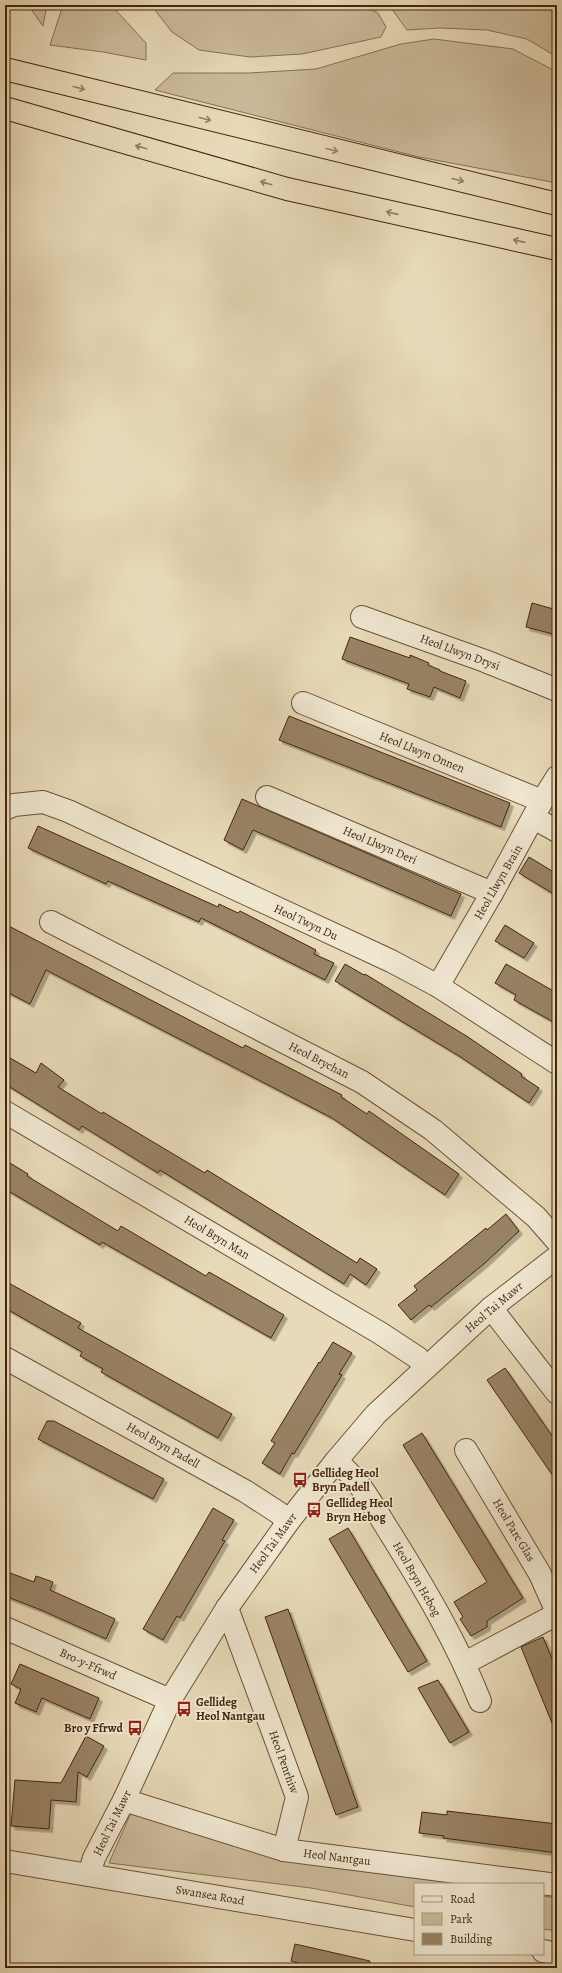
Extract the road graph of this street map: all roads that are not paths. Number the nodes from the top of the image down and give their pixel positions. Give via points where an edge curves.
1 (5, 69) edge
2 (5, 108) edge
3 (557, 204) edge
4 (557, 249) edge
5 (362, 617) dead end
6 (557, 690) edge
7 (302, 703) dead end
8 (557, 777) edge
9 (267, 797) dead end
10 (5, 809) edge
11 (538, 809) junction
12 (557, 831) edge
13 (492, 893) junction
14 (50, 922) dead end
15 (438, 986) junction
16 (557, 1063) edge
17 (5, 1112) edge
18 (557, 1242) edge
19 (557, 1257) edge
20 (491, 1308) junction
21 (5, 1358) edge
22 (425, 1368) junction
23 (34, 1374) junction
24 (5, 1376) edge
25 (557, 1393) edge
26 (466, 1450) dead end
27 (336, 1461) junction
28 (288, 1522) junction
29 (227, 1608) junction
30 (557, 1613) edge
31 (5, 1628) edge
32 (465, 1663) junction
33 (170, 1700) junction
34 (480, 1702) dead end
35 (124, 1800) junction
36 (284, 1850) junction
37 (5, 1861) edge
38 (89, 1875) junction
39 (541, 1883) edge
40 (544, 1883) edge
41 (557, 1885) edge
42 (414, 1930) edge
43 (544, 1951) edge
44 (557, 1954) edge

1 -> 3 highway
4 -> 2 highway via 287,189
5 - 6 street, Heol Llwyn Drysi
7 - 11 street, Heol Llwyn Onnen
8 - 11 street, Heol Llwyn Brain
9 - 13 street, Heol Llwyn Deri
10 - 15 street, Heol Twyn Du via 14,805 43,802 68,811 391,961
11 - 12 street, Heol Llwyn Onnen
11 - 13 street, Heol Llwyn Brain
13 - 15 street, Heol Llwyn Brain
14 - 18 street, Heol Brychan via 362,1082 433,1130 536,1217
15 - 16 street, Heol Twyn Du
17 - 22 street, Heol Bryn Man via 380,1333 418,1358
19 - 20 street, Heol Tai Mawr
20 - 22 street, Heol Tai Mawr
20 - 25 street
21 - 23 street, Heol Bryn Padell
22 - 27 street, Heol Tai Mawr via 376,1414
23 - 24 street
23 - 28 street, Heol Bryn Padell via 246,1491
26 - 30 street, Heol Parc Glas via 540,1574
27 - 28 street, Heol Tai Mawr
27 - 32 street, Heol Bryn Hebog via 357,1480 412,1567
28 - 29 street, Heol Tai Mawr
29 - 33 street, Heol Tai Mawr
29 - 36 street, Heol Penrhiw via 297,1797
30 - 32 street
31 - 33 street, Bro-y-Ffrwd
32 - 34 street, Heol Bryn Hebog
33 - 35 street, Heol Tai Mawr
35 - 36 street, Heol Nantgau
35 - 38 street, Heol Tai Mawr via 94,1858
36 - 39 street, Heol Nantgau
37 - 38 street, Swansea Road
38 - 42 street, Swansea Road
40 - 41 street, Heol Nantgau
43 - 44 street

